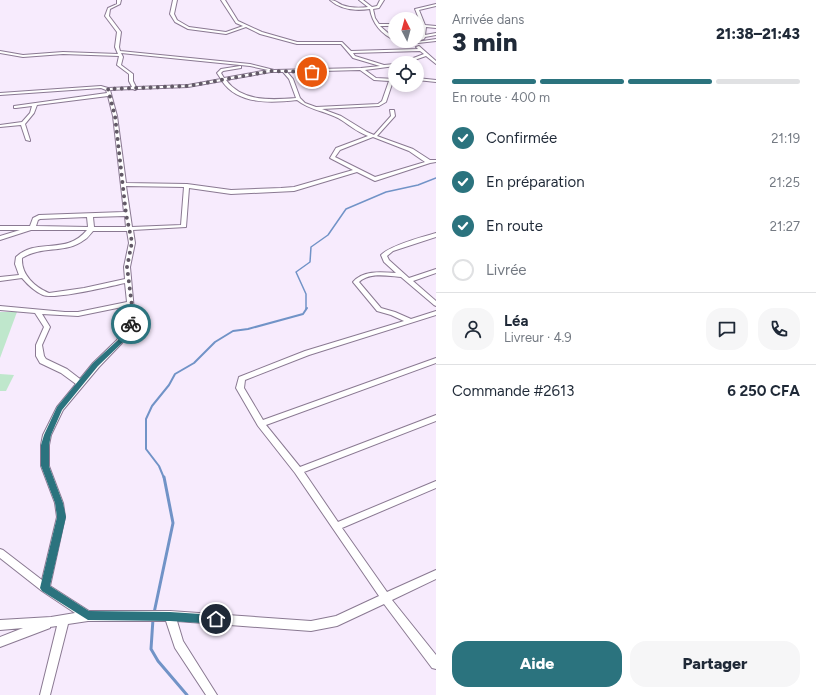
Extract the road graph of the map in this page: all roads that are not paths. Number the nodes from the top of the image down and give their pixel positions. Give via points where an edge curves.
1 (119, 0) edge
2 (175, 0) edge
3 (223, 0) edge
4 (332, 0) edge
5 (361, 0) edge
6 (382, 0) edge
7 (436, 6) edge
8 (372, 9) junction
9 (417, 12) edge
10 (379, 25) junction
11 (388, 25) edge
12 (246, 26) junction
13 (424, 27) edge
14 (436, 27) edge
15 (436, 34) edge
16 (388, 35) edge
17 (424, 36) edge
18 (436, 40) edge
19 (424, 41) edge
20 (420, 50) joint
21 (0, 52) edge
22 (349, 52) junction
23 (120, 54) junction
24 (425, 55) joint
25 (430, 58) junction
26 (436, 58) edge
27 (436, 63) edge
28 (250, 65) junction
29 (385, 66) junction
30 (388, 66) edge
31 (361, 69) junction
32 (275, 71) junction
33 (284, 71) junction
34 (223, 79) junction
35 (388, 80) edge
36 (424, 80) edge
37 (436, 81) edge
38 (135, 89) junction
39 (109, 91) junction
40 (27, 92) junction
41 (388, 92) edge
42 (0, 94) edge
43 (23, 97) dead end
44 (298, 99) junction
45 (20, 102) dead end
46 (35, 104) junction
47 (313, 108) junction
48 (392, 111) dead end
49 (24, 122) junction
50 (0, 126) edge
51 (374, 136) junction
52 (28, 140) dead end
53 (436, 161) edge
54 (429, 162) junction
55 (356, 170) junction
56 (123, 184) junction
57 (187, 186) junction
58 (126, 214) junction
59 (90, 216) junction
60 (33, 227) junction
61 (0, 228) edge
62 (129, 228) junction
63 (91, 229) junction
64 (436, 235) edge
65 (0, 238) edge
66 (436, 271) edge
67 (22, 276) junction
68 (405, 278) junction
69 (0, 279) edge
70 (129, 280) junction
71 (130, 303) junction
72 (436, 304) edge
73 (0, 308) edge
74 (37, 312) junction
75 (436, 313) edge
76 (410, 321) junction
77 (436, 360) edge
78 (80, 383) junction
79 (436, 418) edge
80 (261, 424) junction
81 (298, 472) junction
82 (436, 484) edge
83 (336, 527) junction
84 (0, 553) edge
85 (436, 574) edge
86 (45, 588) junction
87 (386, 599) junction
88 (88, 616) junction
89 (170, 616) junction
90 (64, 620) junction
91 (51, 622) junction
92 (0, 625) edge
93 (0, 642) edge
94 (436, 664) edge
95 (45, 695) edge
96 (212, 695) edge

1 - 23 street via 118,4 109,8 107,14 109,21 119,32 117,42
2 - 12 street via 172,14 176,21 188,28 226,33
3 - 12 street via 237,22
4 - 8 street via 356,10
5 - 8 street
6 - 8 street via 378,7
7 - 9 street via 416,9
8 - 10 street via 373,21
10 - 11 street
10 - 16 street
12 - 22 street via 297,43 342,43
13 - 14 street
15 - 17 street
18 - 19 street
20 - 22 street
20 - 24 street
21 - 23 street via 24,56 63,53
22 - 29 street
23 - 28 street
23 - 38 street via 118,64 131,74
24 - 25 street
25 - 26 street
25 - 27 street
28 - 32 street
28 - 34 street via 220,71
29 - 30 street
29 - 31 street
31 - 33 street
31 - 35 street via 375,79
32 - 33 street
32 - 34 street
33 - 44 street via 291,79
34 - 38 street via 188,86
34 - 44 street via 244,96 258,100
36 - 37 street
38 - 39 street
39 - 40 street via 101,87
39 - 46 street
39 - 56 street via 115,116
40 - 42 street
40 - 43 street
41 - 47 street via 384,102 379,106
44 - 47 street
45 - 46 street via 16,107
46 - 49 street via 32,113
47 - 51 street via 339,117
48 - 51 street via 393,116
49 - 50 street
49 - 52 street
51 - 54 street via 411,150
51 - 55 street via 338,149 333,156 334,160
53 - 54 street
54 - 55 street via 375,179
55 - 57 street via 288,190 231,192
56 - 57 street
56 - 58 street
57 - 62 street via 184,226
58 - 59 street
58 - 62 street
59 - 60 street via 39,217 35,219
59 - 63 street
60 - 61 street
60 - 63 street
60 - 65 street
62 - 63 street
62 - 70 street via 132,242 127,267
63 - 67 street via 84,238 71,246 22,254 18,260
64 - 68 street via 391,250 384,255 386,261
66 - 68 street
67 - 69 street
67 - 70 street via 49,295
68 - 72 street
68 - 76 street via 371,275 356,282 379,310
70 - 71 street
71 - 74 street via 78,314
71 - 78 street via 133,314 129,329 120,342
73 - 74 street
74 - 78 street via 47,327 40,345 42,361 64,371
75 - 76 street
76 - 80 street via 307,353 242,379 240,388
77 - 80 street
78 - 86 street via 60,409 45,445 45,466 62,517
79 - 81 street
80 - 81 street
81 - 83 street
82 - 83 street
83 - 87 street
84 - 86 street
85 - 87 street
86 - 88 street
87 - 89 street via 337,621 311,626
87 - 94 street
88 - 89 street
88 - 90 street
89 - 96 street via 179,644
90 - 91 street
90 - 95 street
91 - 92 street
91 - 93 street

